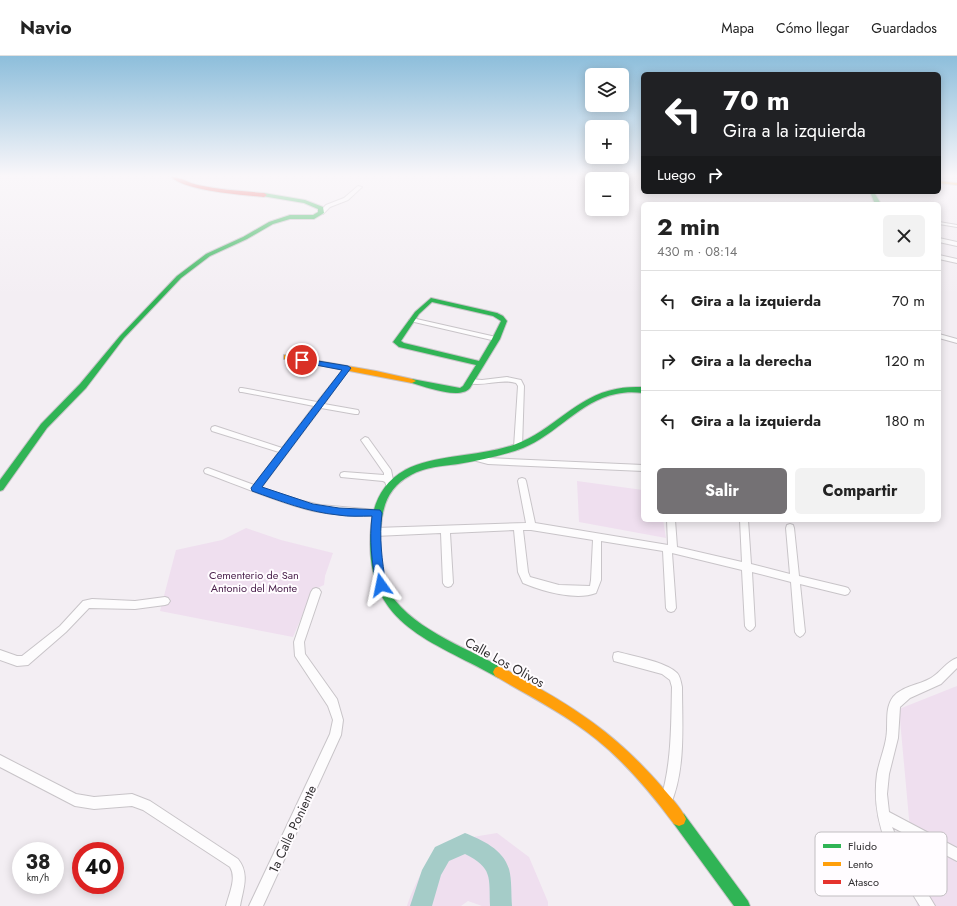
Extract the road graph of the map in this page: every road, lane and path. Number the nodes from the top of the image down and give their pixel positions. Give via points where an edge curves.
1 (315, 217) edge
2 (941, 223) edge
3 (957, 226) edge
4 (941, 240) edge
5 (957, 244) edge
6 (941, 257) edge
7 (957, 261) edge
8 (412, 320) junction
9 (941, 337) edge
10 (496, 339) junction
11 (957, 341) edge
12 (287, 357) dead end
13 (480, 364) junction
14 (348, 368) junction
15 (470, 381) junction
16 (242, 390) dead end
17 (641, 390) edge
18 (319, 405) junction
19 (355, 412) dead end
20 (215, 429) dead end
21 (365, 440) dead end
22 (518, 447) junction
23 (284, 451) junction
24 (472, 457) junction
25 (641, 468) edge
26 (208, 471) dead end
27 (344, 475) dead end
28 (522, 481) dead end
29 (389, 482) junction
30 (0, 487) edge
31 (256, 488) junction
32 (377, 513) junction
33 (671, 522) edge
34 (744, 522) edge
35 (518, 526) junction
36 (531, 526) junction
37 (445, 528) junction
38 (790, 528) dead end
39 (375, 532) junction
40 (597, 536) junction
41 (670, 549) junction
42 (746, 567) junction
43 (795, 579) junction
44 (448, 583) dead end
45 (845, 591) dead end
46 (316, 592) dead end
47 (164, 601) dead end
48 (671, 608) dead end
49 (750, 626) dead end
50 (800, 632) dead end
51 (0, 655) edge
52 (618, 657) dead end
53 (957, 663) edge
54 (0, 761) edge
55 (666, 803) junction
56 (883, 816) junction
57 (887, 832) edge
58 (913, 832) edge
59 (947, 850) edge
60 (957, 855) edge
61 (922, 896) edge
62 (233, 906) edge
63 (256, 906) edge
64 (743, 906) edge
65 (928, 906) edge

1 - 30 street via 290,217 271,222 245,238 208,255 179,277 122,337 83,386 44,426
2 - 3 street
4 - 5 street
6 - 7 street
8 - 10 street
8 - 10 street via 427,303 431,300 437,301 502,317 503,326
8 - 13 street via 397,342
9 - 11 street
10 - 13 street
12 - 14 street
13 - 15 street
14 - 15 street via 461,391
14 - 18 street
15 - 22 street via 507,379 519,382 521,386
16 - 18 street
17 - 22 street, Calle Los Olivos via 629,388 607,392 539,437
18 - 19 street
18 - 23 street
20 - 23 street
21 - 29 street via 388,472
22 - 24 street, Calle Los Olivos
23 - 31 street
24 - 25 street via 488,461
24 - 29 street, Calle Los Olivos via 423,466
26 - 31 street
27 - 29 street via 378,477
28 - 36 street
29 - 32 street, Calle Los Olivos
31 - 32 street via 313,507 339,512
32 - 39 street, Calle Los Olivos
33 - 41 street
34 - 42 street
35 - 36 street
35 - 37 street
35 - 40 street via 526,580 583,592 593,590 596,580
36 - 40 street
37 - 39 street
37 - 44 street
38 - 43 street
39 - 55 street, Calle Los Olivos via 377,568 384,592 396,610 437,640 477,659 595,730 632,763
40 - 41 street
41 - 42 street
41 - 48 street
42 - 43 street
42 - 49 street
43 - 45 street
43 - 50 street
46 - 63 street, 1a Calle Poniente via 299,642 300,656 333,703 338,720 336,735
47 - 51 street via 135,605 86,604 63,629 24,661
52 - 55 street via 665,670 674,677 677,688 675,761
53 - 56 street via 949,667 936,682 897,700 890,748 883,773
54 - 62 street via 75,800 94,804 132,800 146,805 239,867 240,875
55 - 64 street, Calle Los Olivos
56 - 57 street
56 - 58 street
59 - 60 street
61 - 65 street

